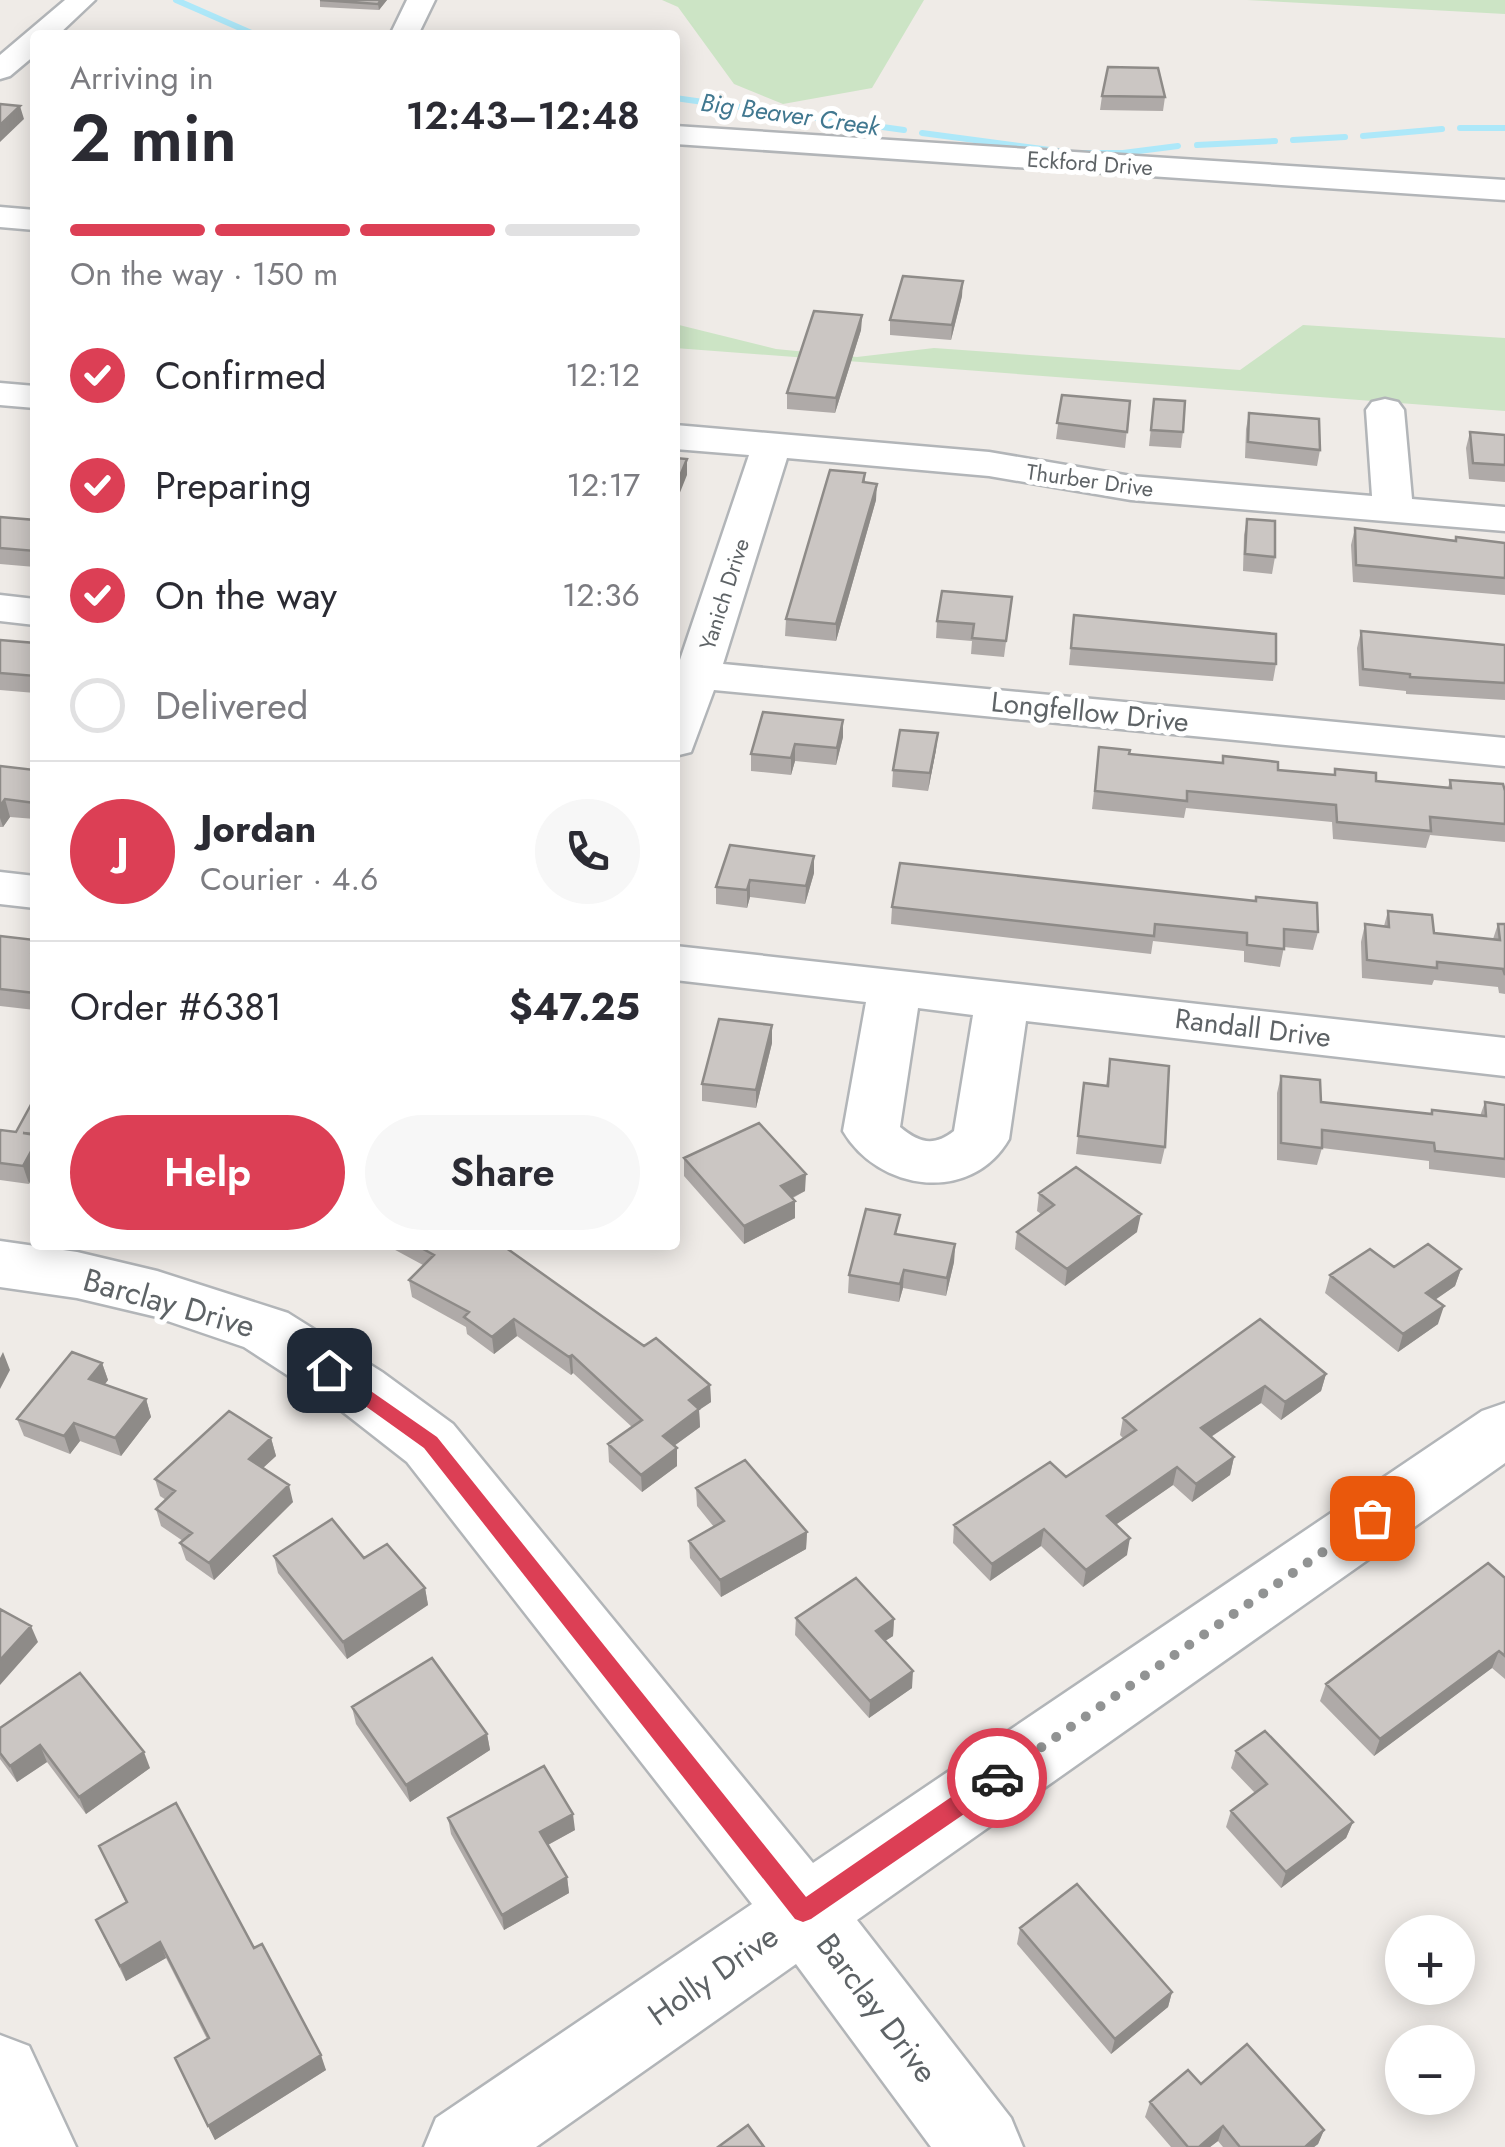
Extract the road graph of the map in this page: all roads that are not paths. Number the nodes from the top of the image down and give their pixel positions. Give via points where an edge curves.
1 (82, 0) edge
2 (421, 0) edge
3 (46, 30) edge
4 (406, 30) edge
5 (30, 49) edge
6 (6, 84) edge
7 (680, 135) edge
8 (1505, 190) edge
9 (0, 217) edge
10 (30, 220) edge
11 (0, 394) edge
12 (30, 396) edge
13 (1385, 410) dead end
14 (680, 437) edge
15 (772, 445) junction
16 (1393, 510) junction
17 (1505, 519) edge
18 (0, 608) edge
19 (30, 611) edge
20 (686, 674) edge
21 (680, 711) edge
22 (1505, 752) edge
23 (0, 888) edge
24 (30, 891) edge
25 (680, 965) edge
26 (895, 988) junction
27 (1002, 1000) junction
28 (1505, 1056) edge
29 (0, 1264) edge
30 (1505, 1429) edge
31 (803, 1912) junction
32 (0, 2075) edge
33 (34, 2147) edge
34 (465, 2147) edge
35 (982, 2147) edge

1 - 3 street
2 - 4 street
5 - 6 street
7 - 8 street, Eckford Drive
9 - 10 street
11 - 12 street
13 - 16 street
14 - 15 street, Thurber Drive
15 - 16 street, Thurber Drive via 988,464 1131,488
15 - 20 street, Yanich Drive
16 - 17 street, Thurber Drive
18 - 19 street
20 - 21 street, Yanich Drive
20 - 22 street, Longfellow Drive
23 - 24 street
25 - 26 street, Randall Drive
26 - 27 street, Randall Drive
26 - 27 street via 871,1131 896,1156 916,1162 955,1161 981,1139
27 - 28 street, Randall Drive
29 - 31 street, Barclay Drive via 156,1294 266,1330 430,1443
30 - 31 street, Holly Drive
31 - 34 street, Holly Drive
31 - 35 street, Barclay Drive
32 - 33 street

